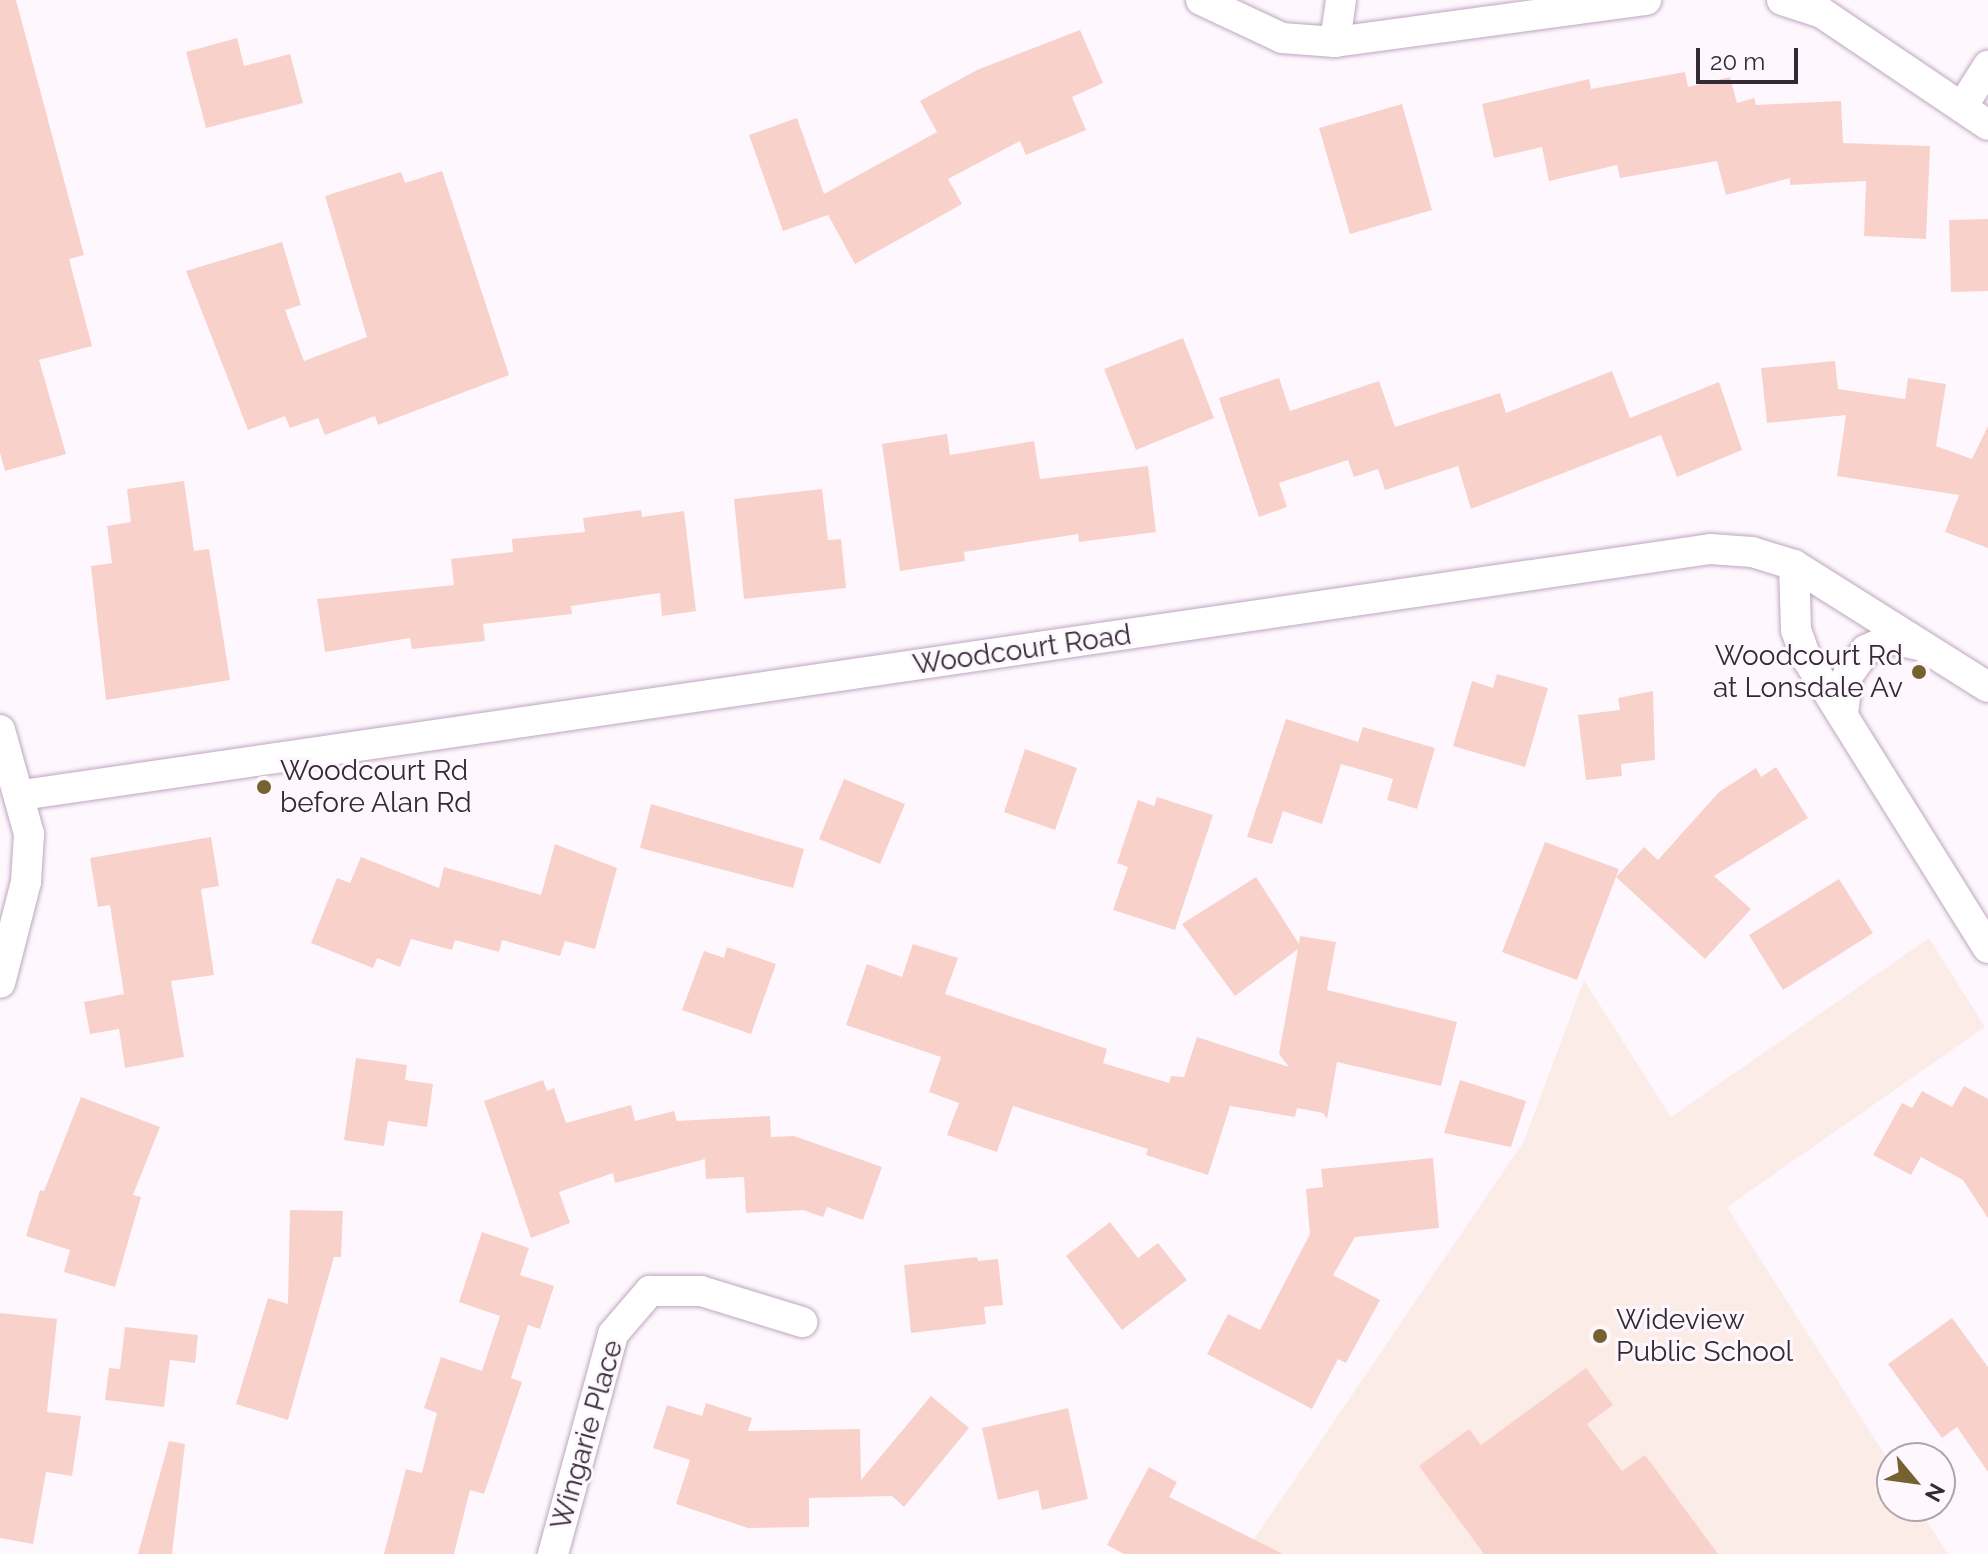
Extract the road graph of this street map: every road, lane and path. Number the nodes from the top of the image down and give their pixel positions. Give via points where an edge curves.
1 (1201, 0) edge
2 (1341, 0) edge
3 (1646, 0) edge
4 (1782, 0) edge
5 (1335, 42) junction
6 (1988, 66) edge
7 (1962, 107) junction
8 (1988, 125) edge
9 (1794, 565) junction
10 (1925, 646) junction
11 (1988, 687) edge
12 (1843, 714) junction
13 (0, 730) edge
14 (6, 764) edge
15 (22, 795) junction
16 (1988, 948) edge
17 (0, 983) edge
18 (802, 1322) dead end
19 (553, 1554) edge

1 - 5 street via 1282,38
2 - 5 street
3 - 5 street
4 - 7 street via 1822,13
6 - 7 street
7 - 8 street
9 - 10 street, Woodcourt Road
9 - 12 street via 1796,630
9 - 15 street, Woodcourt Road via 1752,552 1710,549
10 - 11 street, Woodcourt Road
10 - 12 street via 1891,639 1866,650 1848,675
12 - 16 street
13 - 14 street
14 - 15 street
15 - 17 street via 29,834 26,882
18 - 19 street, Wingarie Place via 701,1291 650,1291 613,1334

